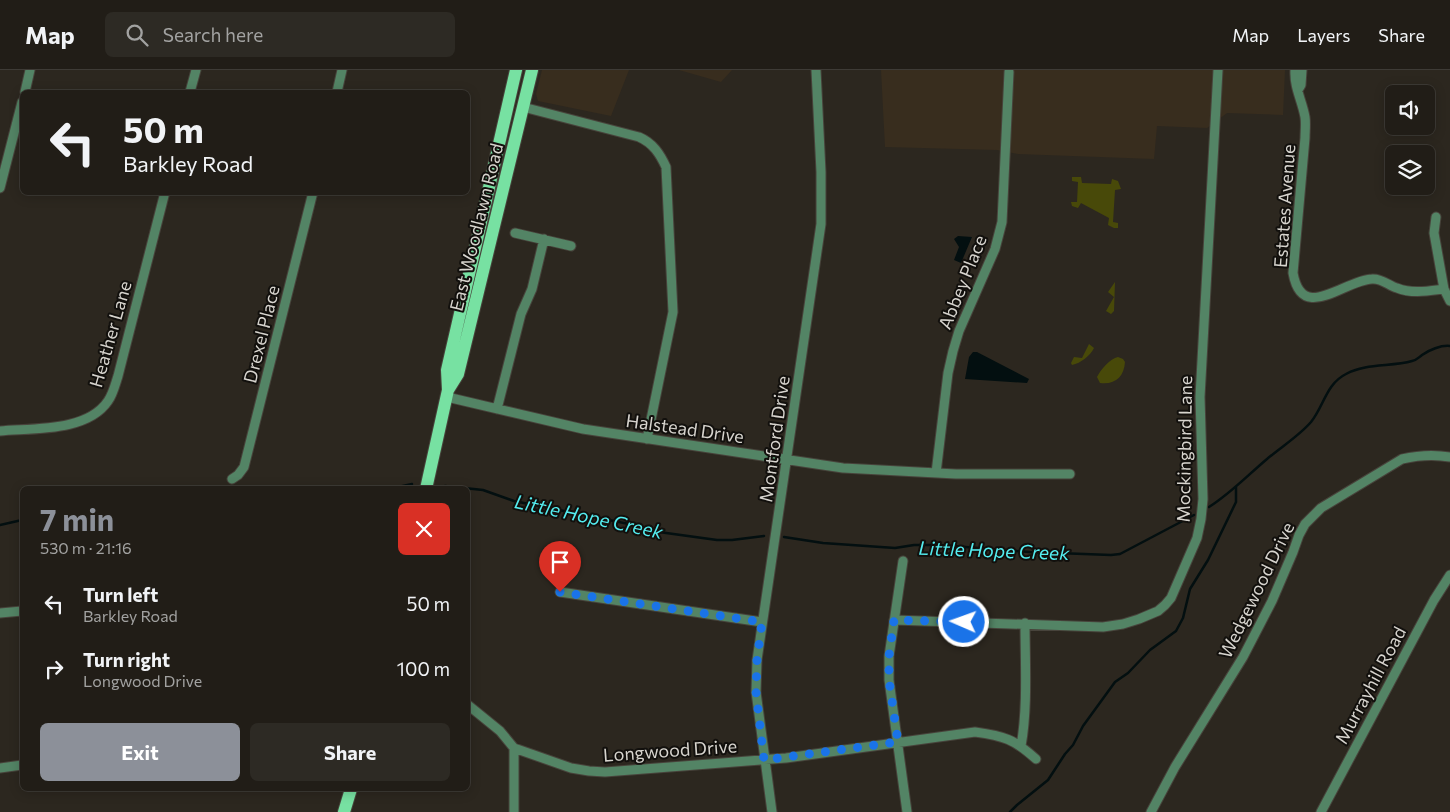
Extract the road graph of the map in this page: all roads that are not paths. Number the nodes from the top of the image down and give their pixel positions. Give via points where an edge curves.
1 (30, 70) edge
2 (196, 70) edge
3 (342, 70) edge
4 (516, 70) edge
5 (532, 70) edge
6 (816, 70) edge
7 (1218, 70) edge
8 (1009, 71) edge
9 (1298, 71) edge
10 (25, 90) edge
11 (191, 90) edge
12 (337, 90) edge
13 (523, 108) junction
14 (20, 110) edge
15 (0, 188) edge
16 (164, 195) edge
17 (312, 195) edge
18 (1436, 216) dead end
19 (515, 233) dead end
20 (544, 239) junction
21 (571, 246) dead end
22 (1444, 289) junction
23 (1450, 301) edge
24 (448, 393) junction
25 (497, 409) junction
26 (0, 431) edge
27 (647, 439) junction
28 (1450, 457) edge
29 (787, 460) junction
30 (936, 473) junction
31 (1070, 474) dead end
32 (232, 479) dead end
33 (427, 486) edge
34 (903, 562) dead end
35 (1450, 575) edge
36 (560, 592) dead end
37 (20, 611) edge
38 (0, 613) edge
39 (894, 620) junction
40 (762, 622) junction
41 (1025, 623) junction
42 (470, 707) edge
43 (898, 742) junction
44 (1021, 746) junction
45 (514, 748) junction
46 (1036, 759) dead end
47 (764, 760) junction
48 (20, 766) edge
49 (0, 768) edge
50 (350, 791) edge
51 (344, 812) edge
52 (514, 812) edge
53 (772, 812) edge
54 (907, 812) edge
55 (1150, 812) edge
56 (1322, 812) edge

1 - 10 street
2 - 11 street
3 - 12 street
4 - 24 main road, East Woodlawn Road via 447,370
5 - 13 main road, East Woodlawn Road
6 - 29 street, Montford Drive via 821,224
7 - 41 street, Mockingbird Lane via 1200,397 1203,499 1197,538 1171,598 1158,611 1123,624 1103,627
8 - 30 street, Abbey Place via 1002,222 995,249 953,351
9 - 22 street, Estates Avenue via 1301,86 1298,90 1305,118 1294,274 1299,291 1312,299 1319,298 1374,278 1404,290
13 - 24 main road, East Woodlawn Road via 458,374
13 - 27 street via 640,137 654,147 666,167 673,312
14 - 15 street
16 - 26 street, Heather Lane via 118,376 108,402 82,422
17 - 32 street, Drexel Place via 244,466
18 - 22 street via 1434,233
19 - 20 street
20 - 21 street
20 - 25 street
22 - 23 street
24 - 25 street, Halstead Drive
24 - 33 main road, East Woodlawn Road
25 - 27 street, Halstead Drive via 583,429
27 - 29 street, Halstead Drive
28 - 55 street, Wedgewood Drive via 1430,454 1402,459 1333,500 1305,524 1244,657
29 - 30 street, Halstead Drive via 857,470
29 - 40 street, Montford Drive
30 - 31 street, Halstead Drive
34 - 39 street
35 - 56 street, Murrayhill Road
36 - 40 street
37 - 38 street
39 - 41 street, Mockingbird Lane
39 - 43 street via 889,680
40 - 47 street, Montford Drive via 756,692
41 - 44 street
42 - 45 street, Longwood Drive via 500,731
43 - 44 street, Longwood Drive via 975,732 1000,736
43 - 47 street, Longwood Drive
43 - 54 street
44 - 46 street, Longwood Drive
45 - 47 street, Longwood Drive via 571,768 605,772
45 - 52 street
47 - 53 street, Montford Drive
48 - 49 street
50 - 51 main road

